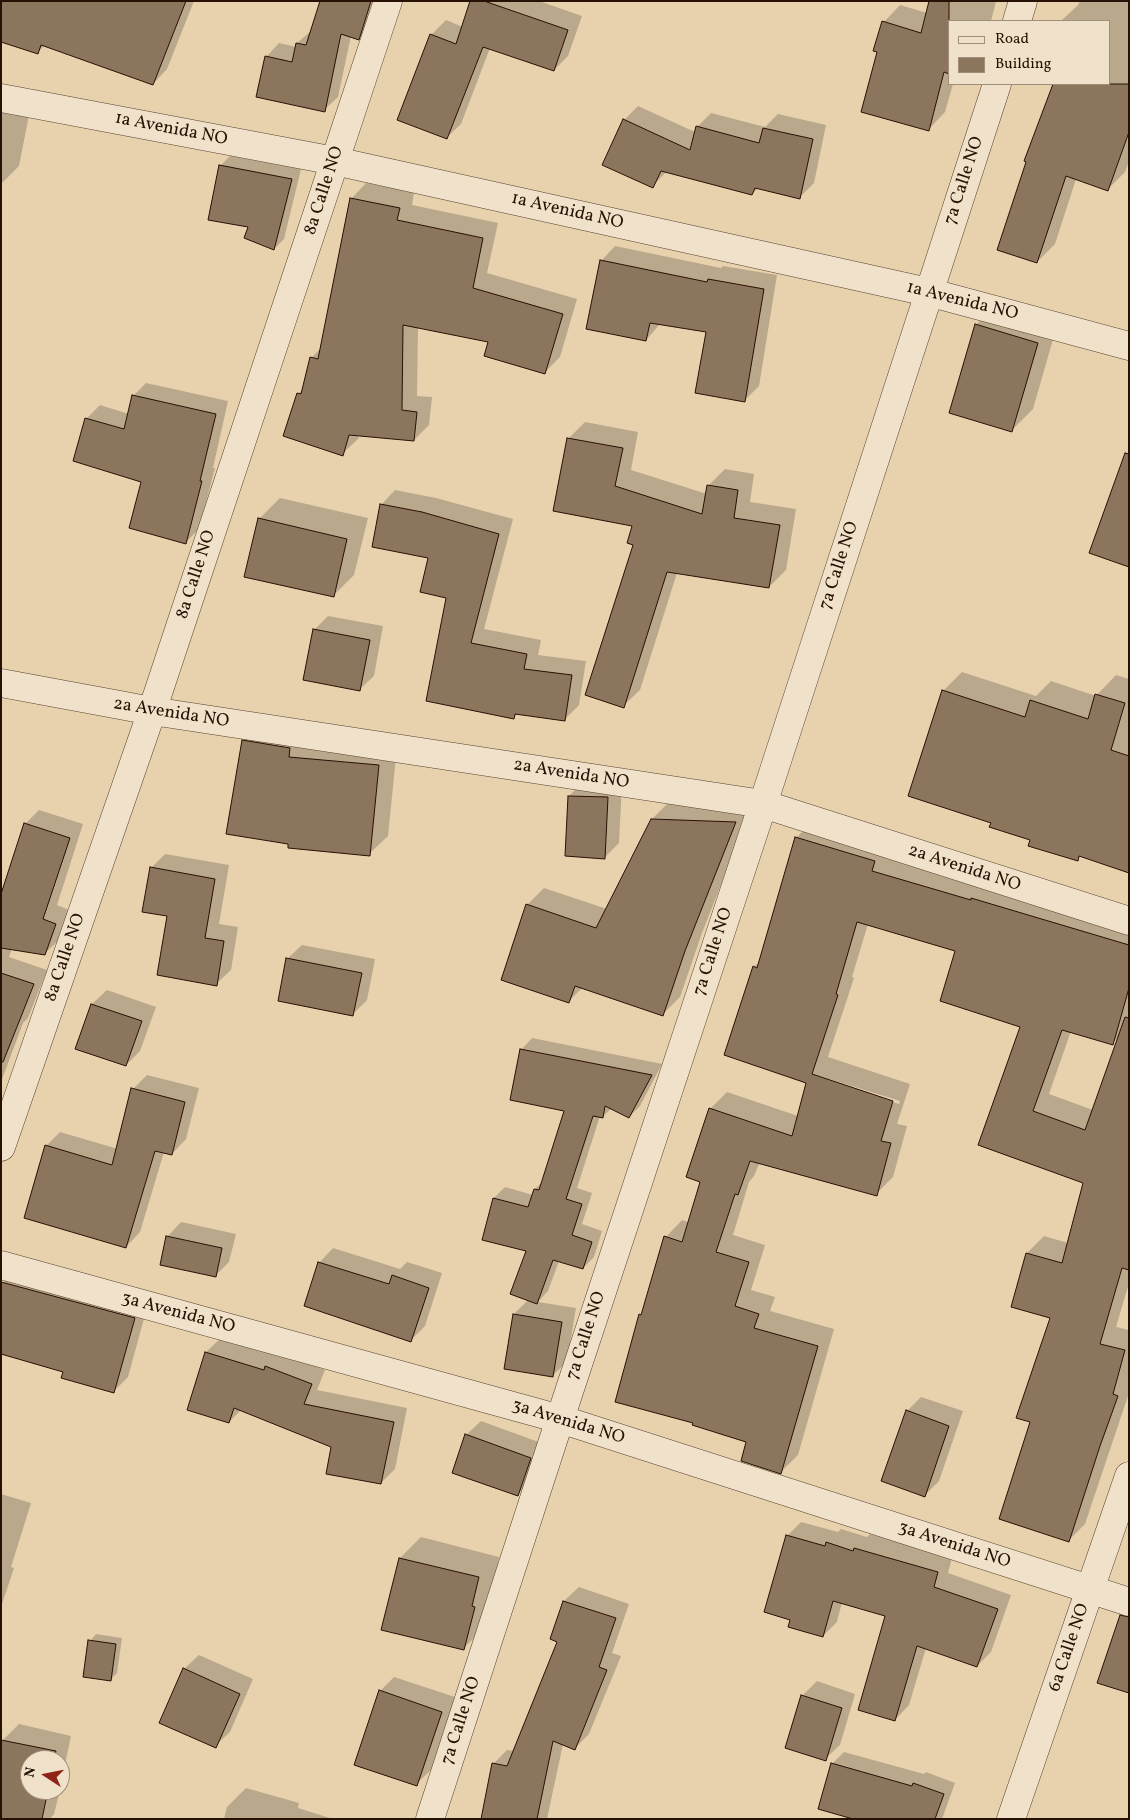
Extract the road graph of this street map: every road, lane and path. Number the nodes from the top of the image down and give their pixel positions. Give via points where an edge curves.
1 (388, 1) edge
2 (1023, 1) edge
3 (1017, 20) edge
4 (996, 85) edge
5 (1, 98) edge
6 (335, 160) junction
7 (928, 292) junction
8 (1129, 346) edge
9 (1, 683) edge
10 (152, 712) junction
11 (763, 804) junction
12 (1129, 921) edge
13 (1, 1147) edge
14 (1, 1265) edge
15 (560, 1419) junction
16 (1129, 1476) edge
17 (1090, 1590) junction
18 (1129, 1602) edge
19 (430, 1819) edge
20 (1011, 1819) edge

1 - 6 street, 8a Calle NO
2 - 3 street
4 - 7 street, 7a Calle NO
5 - 6 street, 1a Avenida NO
6 - 7 street, 1a Avenida NO
6 - 10 street, 8a Calle NO
7 - 8 street, 1a Avenida NO
7 - 11 street, 7a Calle NO
9 - 10 street, 2a Avenida NO
10 - 11 street, 2a Avenida NO
10 - 13 street, 8a Calle NO
11 - 12 street, 2a Avenida NO
11 - 15 street, 7a Calle NO
14 - 15 street, 3a Avenida NO
15 - 17 street, 3a Avenida NO
15 - 19 street, 7a Calle NO
16 - 17 street, 6a Calle NO
17 - 18 street, 3a Avenida NO
17 - 20 street, 6a Calle NO

